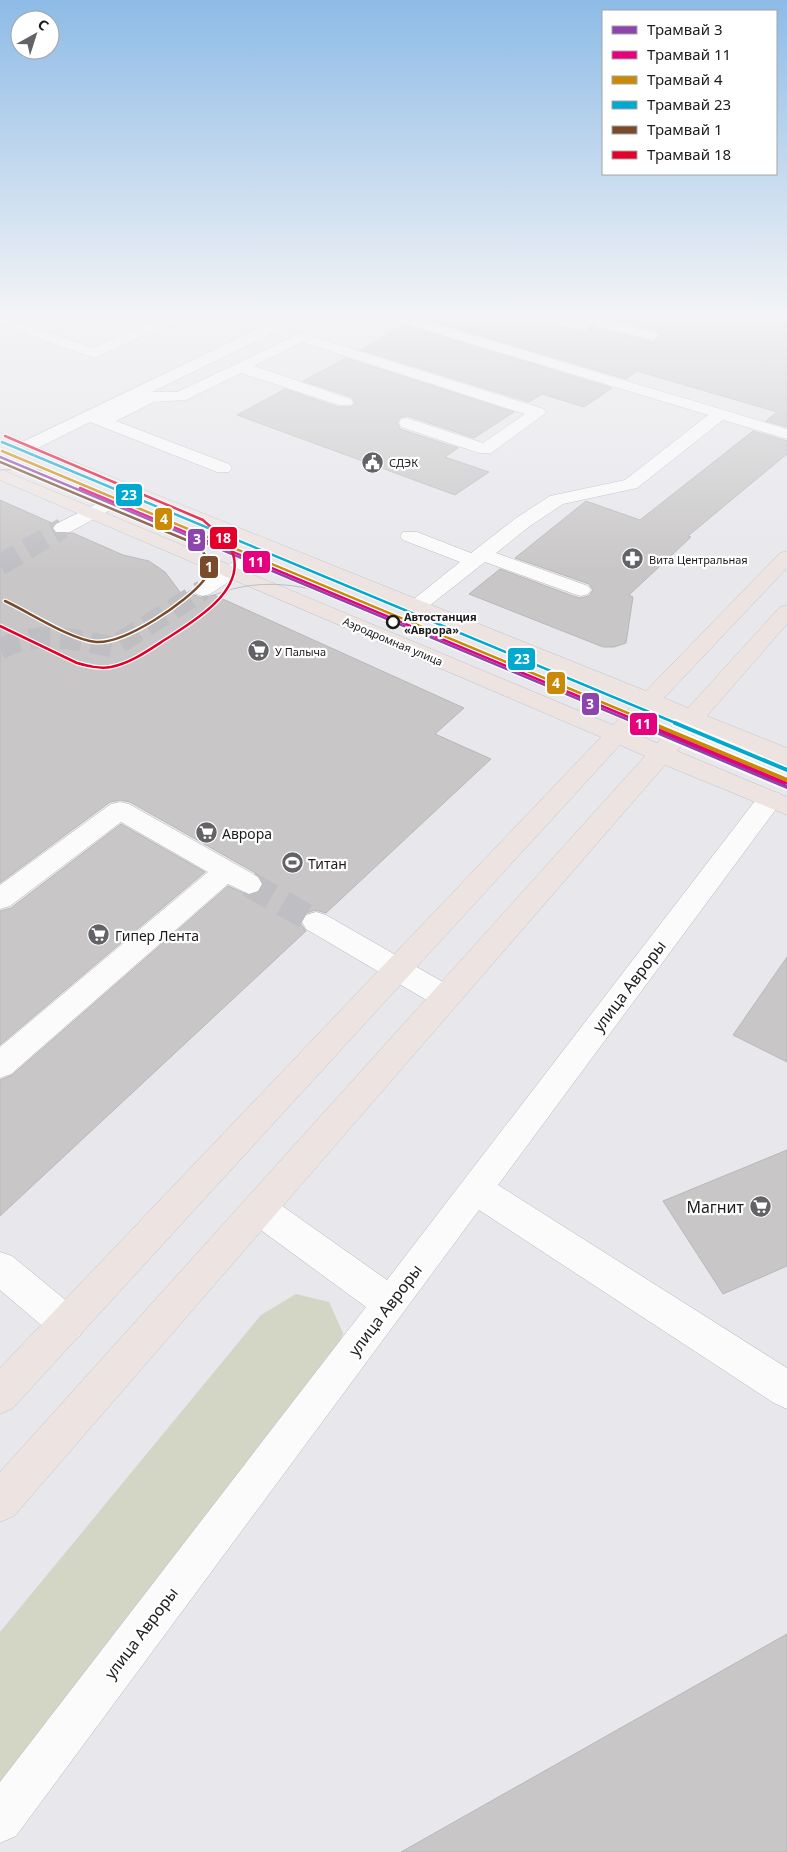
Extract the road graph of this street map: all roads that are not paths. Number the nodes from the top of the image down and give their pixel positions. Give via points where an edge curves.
1 (132, 399) edge
2 (144, 399) edge
3 (337, 399) edge
4 (496, 399) edge
5 (672, 399) edge
6 (345, 402) dead end
7 (720, 414) junction
8 (96, 418) junction
9 (407, 423) dead end
10 (787, 434) edge
11 (0, 437) edge
12 (26, 447) junction
13 (223, 468) dead end
14 (0, 474) edge
15 (132, 491) junction
16 (92, 513) junction
17 (64, 528) tunnel mouth
18 (410, 536) dead end
19 (270, 547) junction
20 (478, 557) junction
21 (787, 557) edge
22 (231, 572) junction
23 (203, 590) tunnel mouth
24 (581, 590) dead end
25 (417, 606) junction
26 (787, 611) edge
27 (648, 701) junction
28 (690, 718) junction
29 (615, 735) junction
30 (660, 754) junction
31 (787, 757) edge
32 (778, 803) edge
33 (0, 899) edge
34 (316, 922) tunnel mouth
35 (399, 970) junction
36 (445, 997) junction
37 (0, 1065) edge
38 (475, 1189) junction
39 (259, 1209) junction
40 (0, 1268) edge
41 (390, 1303) junction
42 (67, 1324) junction
43 (787, 1390) edge
44 (0, 1395) edge
45 (0, 1502) edge
46 (0, 1820) edge

1 - 8 lane
2 - 8 lane
3 - 6 lane
4 - 9 lane via 538,413 485,449
5 - 7 lane
7 - 10 lane
7 - 20 lane via 631,484 557,500
8 - 12 lane
8 - 13 lane
11 - 12 main road
12 - 15 main road
14 - 16 main road, Аэродромная улица
15 - 16 lane
15 - 19 main road
16 - 17 lane
16 - 22 main road, Аэродромная улица
18 - 20 lane
19 - 22 lane
19 - 25 main road
20 - 24 lane
20 - 25 lane
21 - 27 main road
22 - 23 lane
22 - 29 main road, Аэродромная улица
25 - 27 main road
26 - 28 main road
27 - 28 main road
27 - 29 main road
28 - 30 main road
28 - 31 main road
29 - 30 main road, Аэродромная улица
29 - 35 main road
30 - 32 main road, Аэродромная улица
30 - 36 main road
32 - 38 lane, улица Авроры
33 - 37 lane via 120,810 238,878
34 - 35 lane
35 - 36 lane
35 - 42 main road
36 - 39 main road
38 - 41 lane, улица Авроры
38 - 43 lane
39 - 41 lane
39 - 45 main road
40 - 42 lane
41 - 46 lane, улица Авроры
42 - 44 main road

